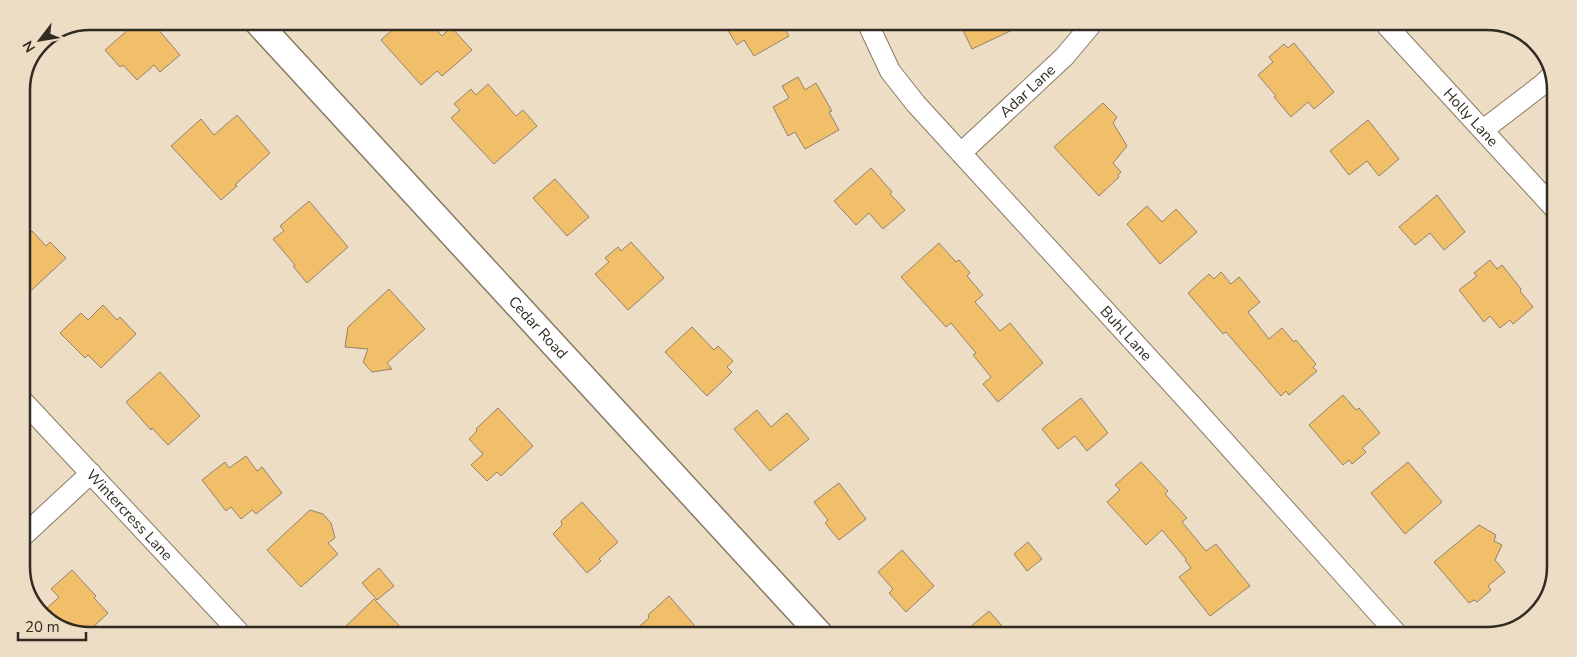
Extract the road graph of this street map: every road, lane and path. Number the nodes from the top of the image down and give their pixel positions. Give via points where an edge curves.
1 (264, 30) edge
2 (871, 30) edge
3 (1087, 30) edge
4 (1391, 30) edge
5 (1546, 81) edge
6 (1483, 130) junction
7 (961, 152) junction
8 (1547, 200) edge
9 (30, 408) edge
10 (91, 473) junction
11 (30, 530) edge
12 (234, 627) edge
13 (813, 627) edge
14 (1391, 627) edge

1 - 13 street, Cedar Road
2 - 7 street, Buhl Lane via 890,71
3 - 7 street, Adar Lane via 1064,58
4 - 6 street, Holly Lane
5 - 6 street
6 - 8 street, Holly Lane
7 - 14 street, Buhl Lane
9 - 10 street, Wintercress Lane
10 - 11 street
10 - 12 street, Wintercress Lane

